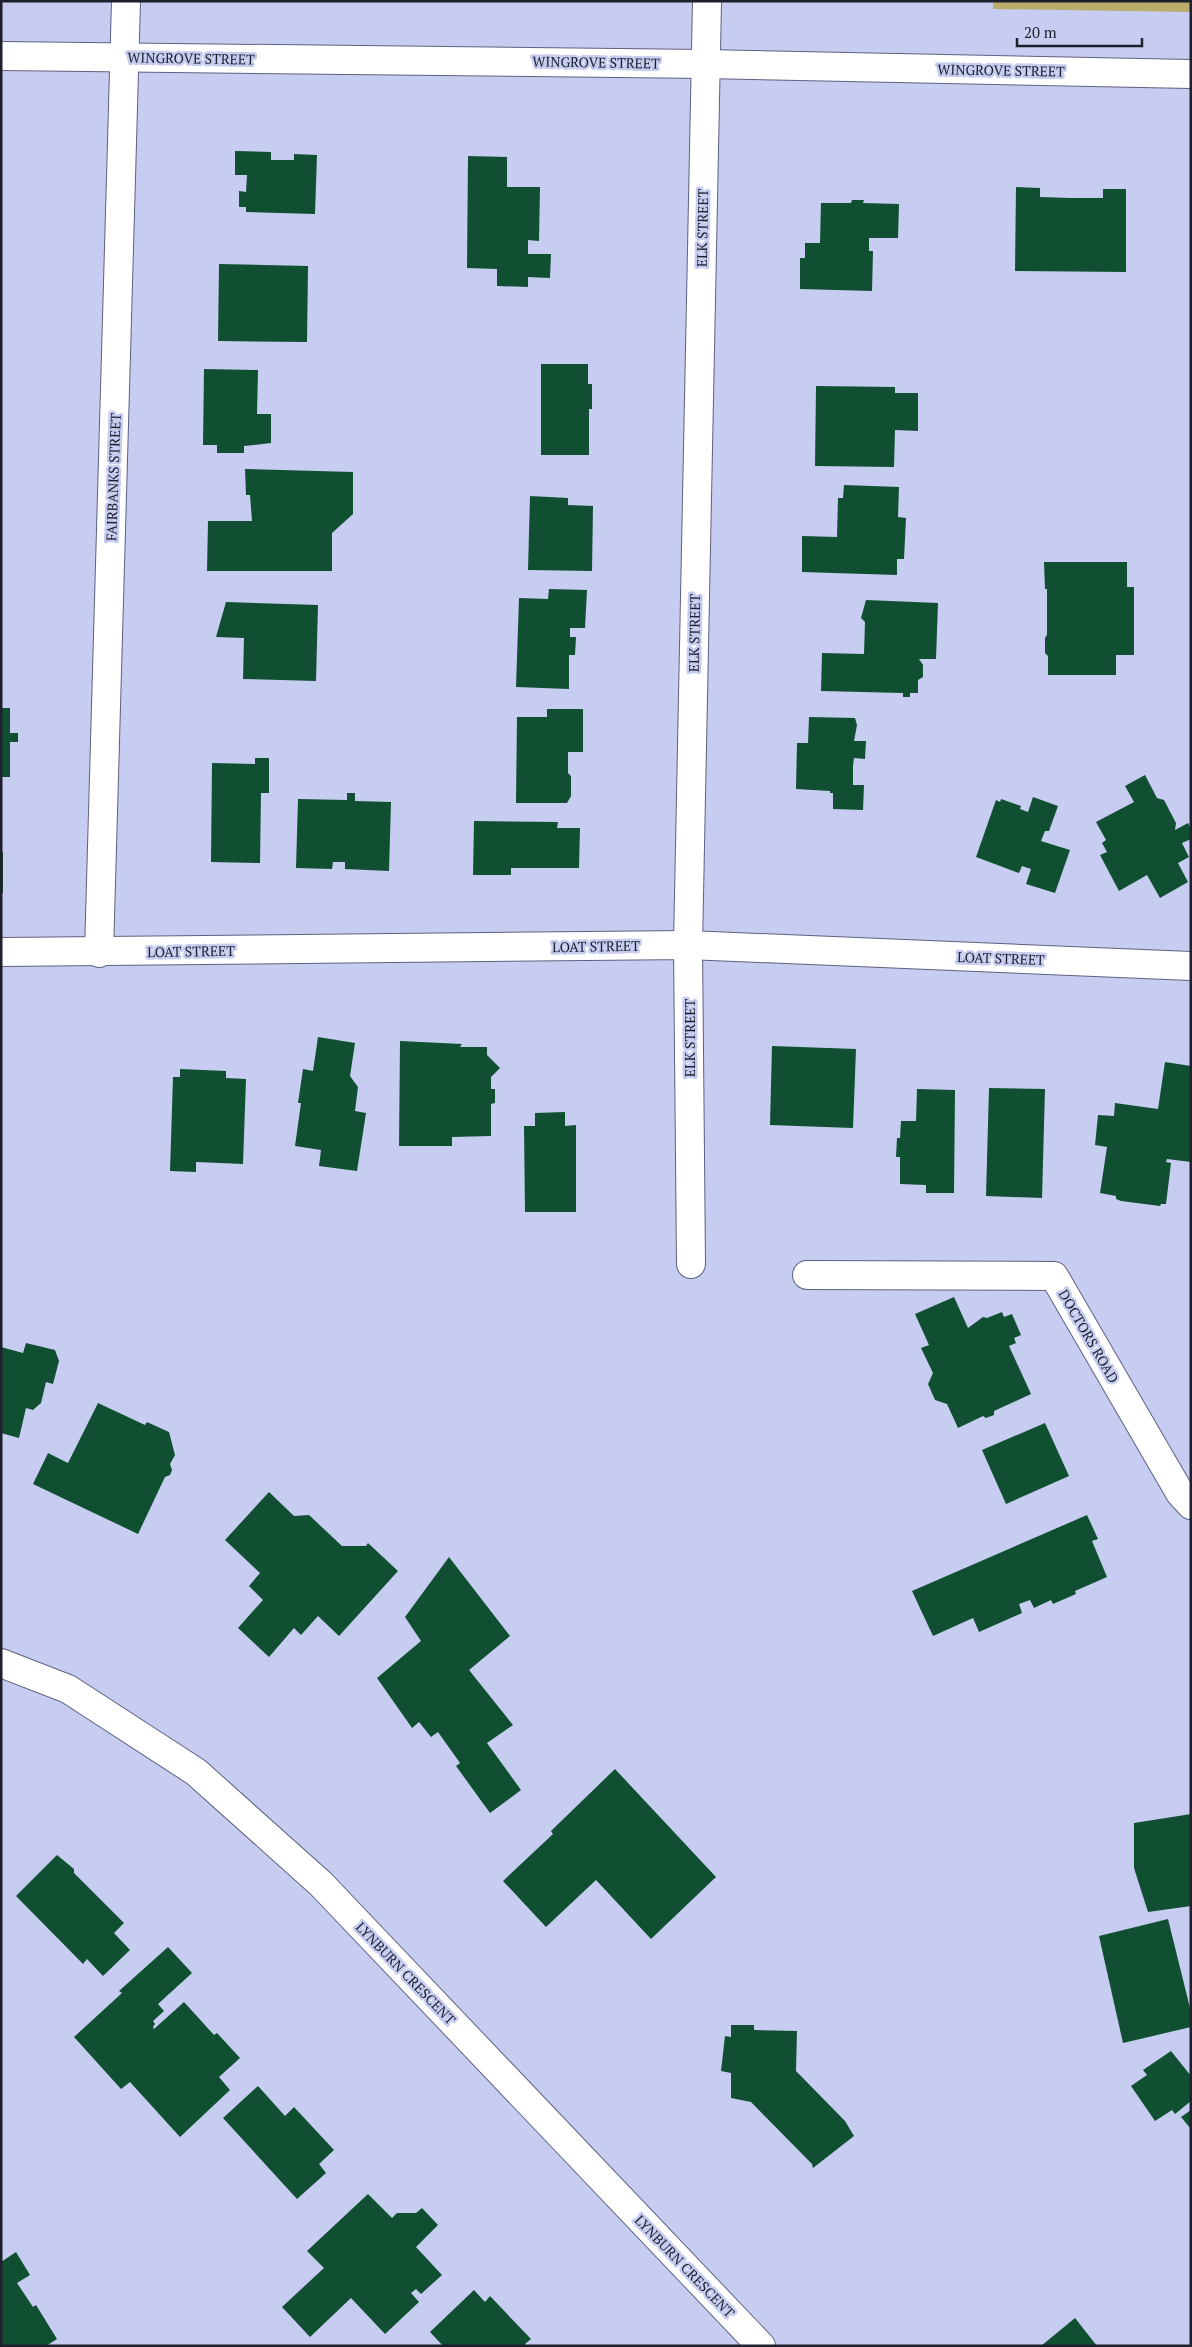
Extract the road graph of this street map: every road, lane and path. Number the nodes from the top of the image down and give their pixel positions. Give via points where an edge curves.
1 (126, 1) edge
2 (707, 1) edge
3 (1, 56) edge
4 (125, 57) junction
5 (705, 64) junction
6 (1191, 74) edge
7 (688, 945) junction
8 (1, 952) edge
9 (99, 952) junction
10 (1191, 966) edge
11 (691, 1264) dead end
12 (806, 1275) dead end
13 (1191, 1505) edge
14 (1, 1663) edge
15 (761, 2346) edge

1 - 4 street, FAIRBANKS STREET
2 - 5 street, ELK STREET
3 - 4 street, WINGROVE STREET
4 - 5 street, WINGROVE STREET
4 - 9 street, FAIRBANKS STREET
5 - 6 street, WINGROVE STREET
5 - 7 street, ELK STREET
7 - 9 street, LOAT STREET
7 - 10 street, LOAT STREET
7 - 11 street, ELK STREET
8 - 9 street, LOAT STREET
12 - 13 street, DOCTORS ROAD via 1054,1276 1180,1494
14 - 15 street, LYNBURN CRESCENT via 68,1689 196,1772 321,1884

